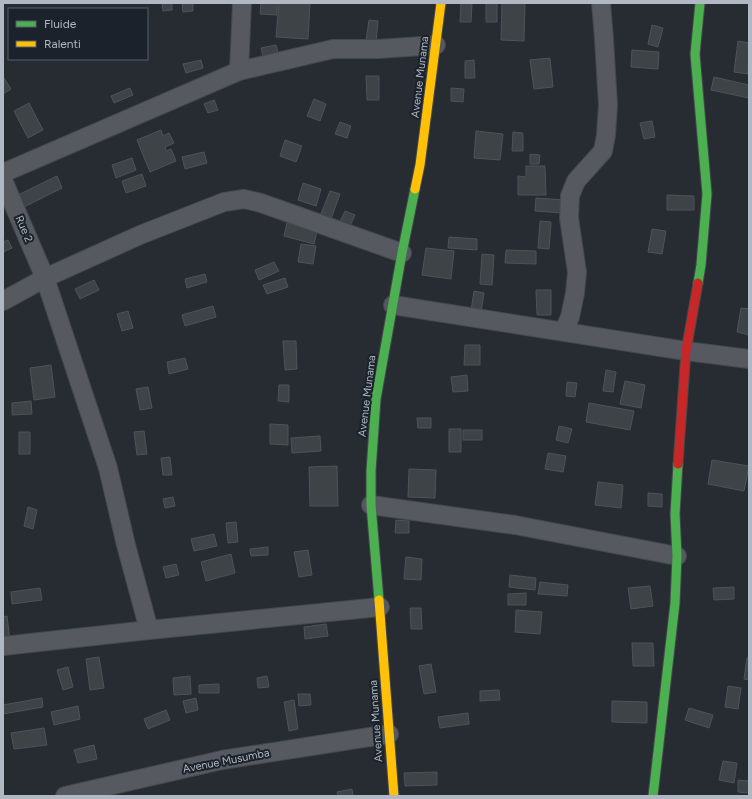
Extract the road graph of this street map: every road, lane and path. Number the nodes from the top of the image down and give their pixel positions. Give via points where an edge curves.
1 (242, 3) edge
2 (441, 3) edge
3 (601, 3) edge
4 (700, 3) edge
5 (436, 46) junction
6 (239, 71) junction
7 (3, 173) edge
8 (3, 180) edge
9 (402, 253) junction
10 (45, 278) junction
11 (3, 301) edge
12 (393, 305) junction
13 (564, 331) junction
14 (686, 351) junction
15 (749, 359) edge
16 (371, 505) junction
17 (677, 556) junction
18 (380, 607) junction
19 (149, 630) junction
20 (3, 646) edge
21 (389, 734) junction
22 (67, 796) edge
23 (394, 796) edge
24 (653, 796) edge

1 - 6 street
2 - 5 street, Avenue Munama
3 - 13 street via 608,105 606,135 603,151 576,181 570,196 569,218 577,272 574,299
4 - 14 street via 695,54 707,194 701,265
5 - 6 street via 334,49
5 - 9 street, Avenue Munama via 420,165
6 - 7 street
8 - 10 street, Rue 2
9 - 10 street via 244,199 224,202 140,235
9 - 12 street, Avenue Munama
10 - 11 street
10 - 19 street, Rue 2 via 108,468
12 - 13 street
12 - 16 street, Avenue Munama via 376,399
13 - 14 street
14 - 15 street
14 - 17 street via 675,514
16 - 17 street via 515,525
16 - 18 street, Avenue Munama
17 - 24 street via 675,603
18 - 19 street
18 - 21 street, Avenue Munama
19 - 20 street
21 - 22 street, Avenue Musumba via 222,760
21 - 23 street, Avenue Munama

